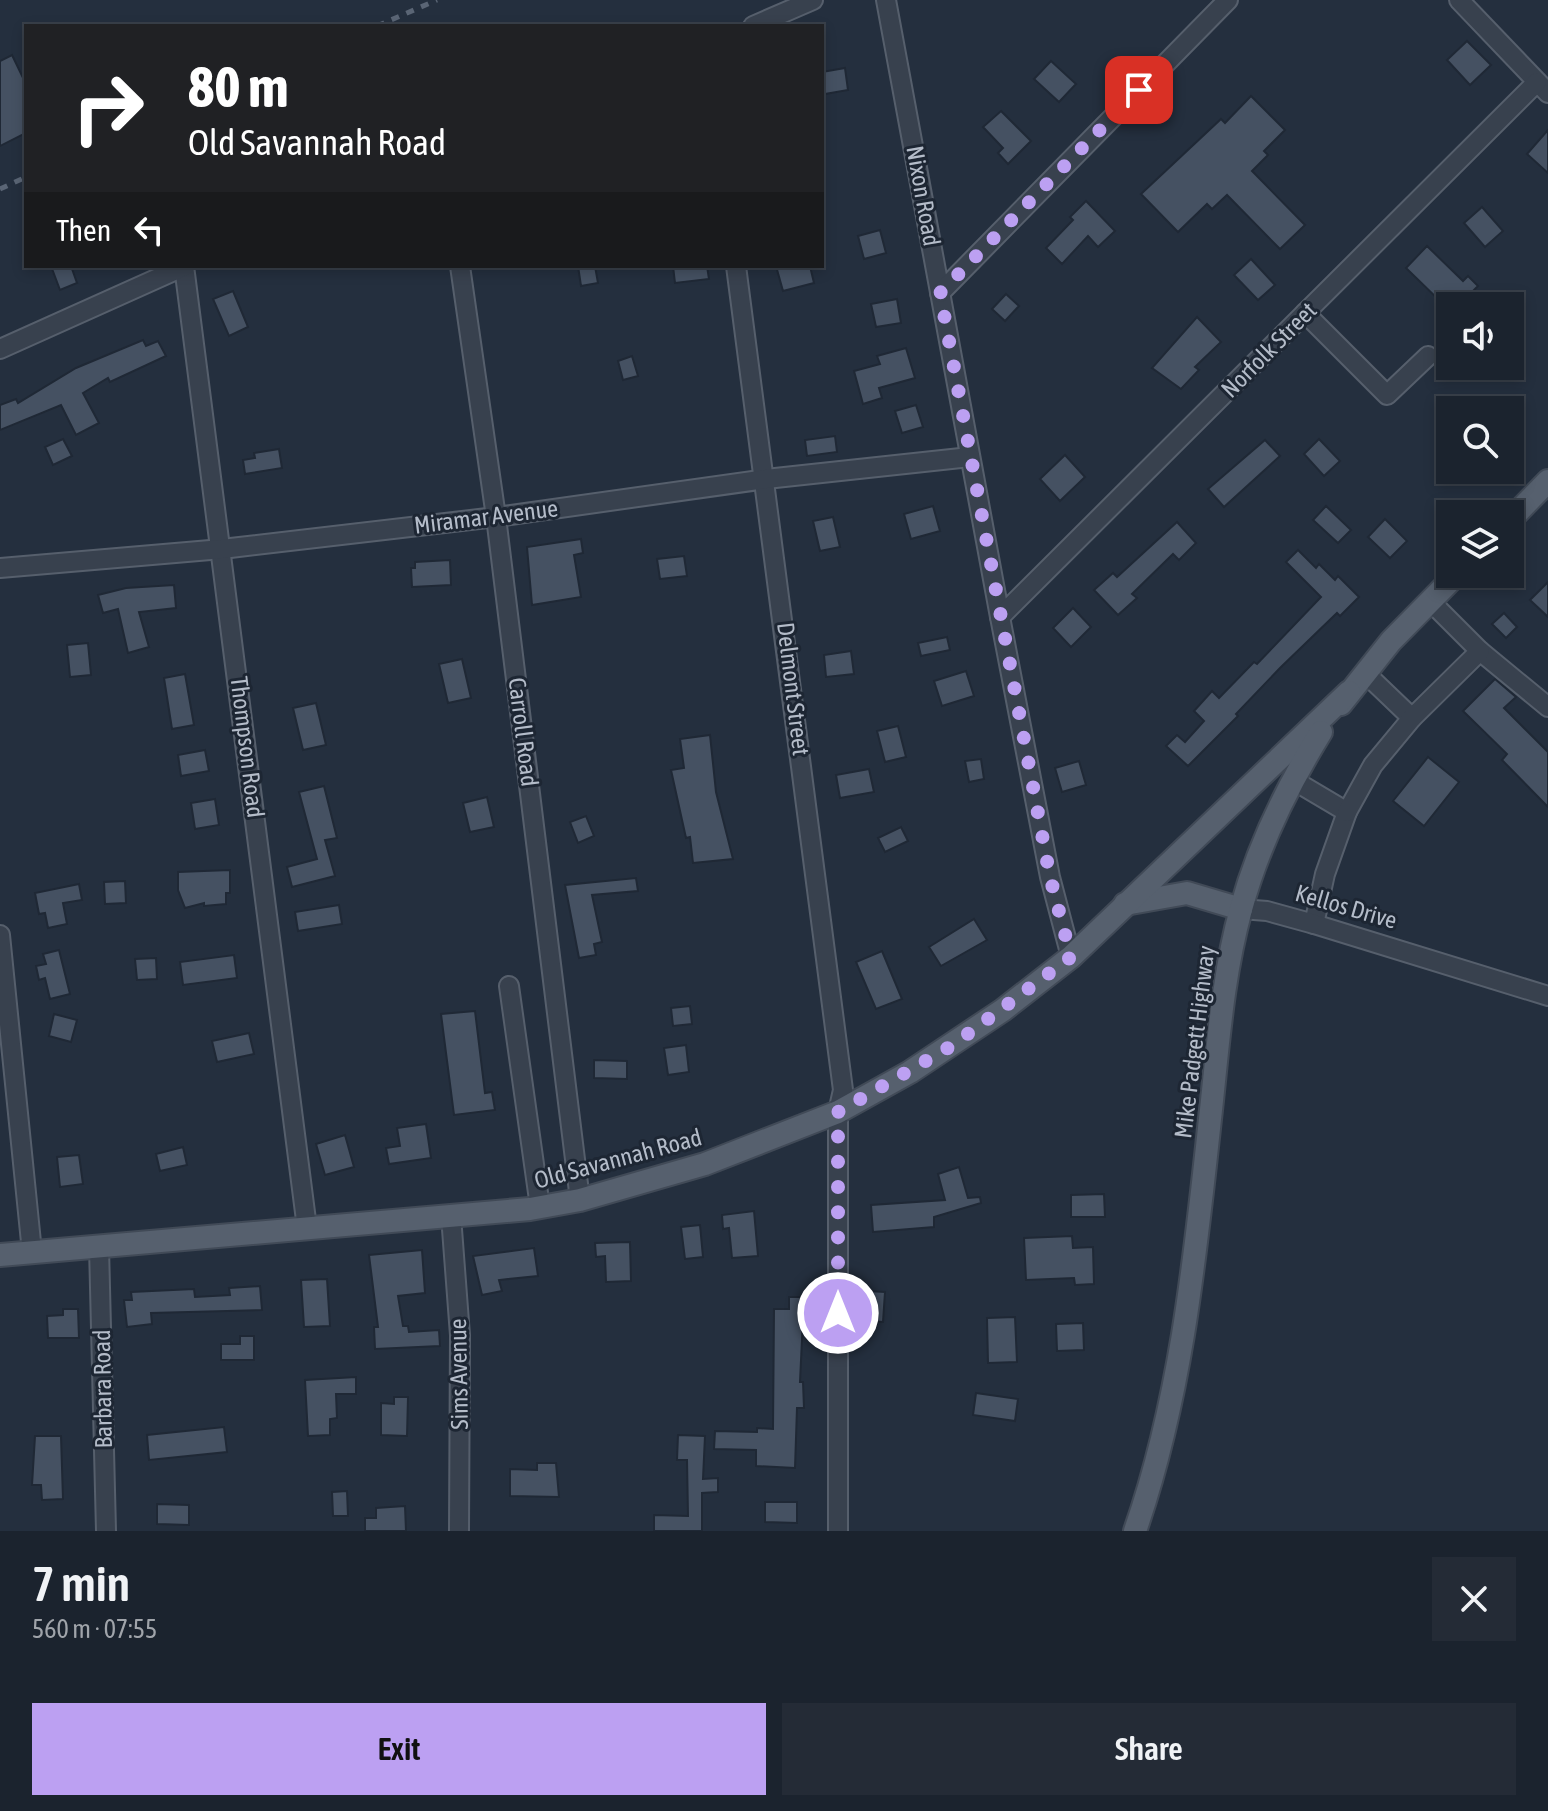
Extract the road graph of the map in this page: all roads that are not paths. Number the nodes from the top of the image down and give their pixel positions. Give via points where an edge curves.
1 (813, 0) edge
2 (886, 0) edge
3 (1228, 0) edge
4 (1459, 0) edge
5 (758, 24) edge
6 (1542, 88) edge
7 (180, 268) edge
8 (184, 268) edge
9 (460, 268) edge
10 (736, 268) edge
11 (940, 293) junction
12 (1305, 313) junction
13 (0, 349) edge
14 (1428, 356) dead end
15 (970, 457) junction
16 (766, 479) junction
17 (1548, 481) edge
18 (1524, 506) edge
19 (496, 517) junction
20 (222, 549) junction
21 (0, 568) edge
22 (1443, 588) edge
23 (1430, 601) junction
24 (1000, 617) junction
25 (1480, 651) junction
26 (1365, 673) junction
27 (1349, 692) junction
28 (1548, 707) edge
29 (1412, 718) junction
30 (1293, 780) junction
31 (1347, 812) junction
32 (1125, 904) junction
33 (1241, 909) junction
34 (1314, 924) junction
35 (0, 935) edge
36 (1071, 957) junction
37 (509, 986) dead end
38 (1548, 996) edge
39 (838, 1112) junction
40 (580, 1200) junction
41 (540, 1207) junction
42 (451, 1216) junction
43 (307, 1228) junction
44 (99, 1247) junction
45 (32, 1252) junction
46 (0, 1255) edge
47 (106, 1531) edge
48 (459, 1531) edge
49 (838, 1531) edge
50 (1135, 1531) edge

1 - 5 street
2 - 11 street, Nixon Road
3 - 11 street
4 - 6 street
6 - 12 street, Norfolk Street
7 - 13 street
8 - 20 street, Thompson Road
9 - 19 street, Carroll Road
10 - 16 street, Delmont Street
11 - 15 street, Nixon Road
12 - 14 street via 1387,395
12 - 24 street, Norfolk Street
15 - 16 street, Miramar Avenue
15 - 24 street, Nixon Road
16 - 19 street, Miramar Avenue
16 - 39 street, Delmont Street via 843,1090
17 - 18 main road
19 - 20 street, Miramar Avenue
19 - 40 street, Carroll Road
20 - 21 street, Miramar Avenue
20 - 43 street, Thompson Road
22 - 23 main road, Mike Padgett Highway
23 - 25 street
23 - 26 main road, Mike Padgett Highway
24 - 36 street, Nixon Road via 1050,877
25 - 28 street
25 - 29 street
26 - 27 main road, Mike Padgett Highway
26 - 29 street
27 - 30 main road, Mike Padgett Highway
27 - 32 main road, Old Savannah Road
29 - 31 street via 1373,765
30 - 31 street
30 - 33 main road, Mike Padgett Highway via 1255,863
31 - 34 street
32 - 33 main road, Kellos Drive via 1187,893
32 - 36 main road, Old Savannah Road
33 - 34 street, Kellos Drive
33 - 50 main road, Mike Padgett Highway via 1222,993 1182,1348
34 - 38 street, Kellos Drive
35 - 45 street
36 - 39 main road, Old Savannah Road via 953,1045
37 - 41 street
39 - 40 main road, Old Savannah Road via 705,1164
39 - 49 street, Delmont Street
40 - 41 main road, Old Savannah Road
41 - 42 main road, Old Savannah Road
42 - 43 main road, Old Savannah Road
42 - 48 street, Sims Avenue via 460,1335
43 - 44 main road, Old Savannah Road
44 - 45 main road, Old Savannah Road
44 - 47 street, Barbara Road
45 - 46 main road, Old Savannah Road

